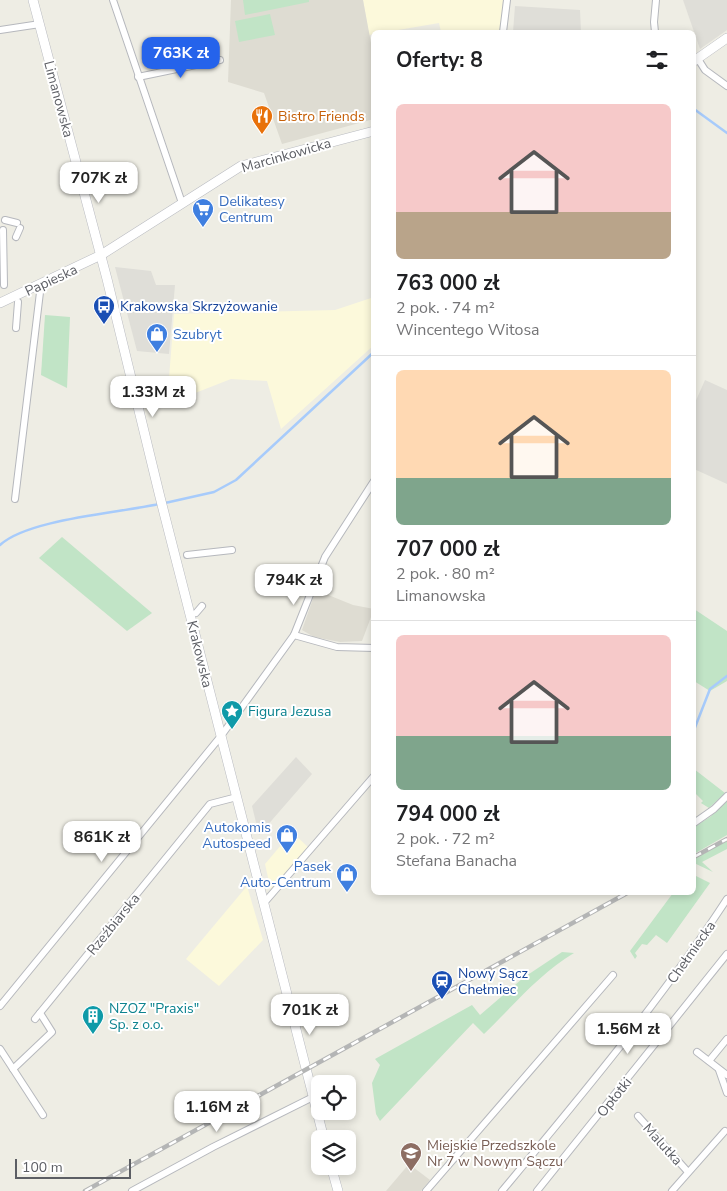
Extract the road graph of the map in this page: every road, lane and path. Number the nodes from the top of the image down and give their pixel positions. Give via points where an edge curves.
1 (33, 0) edge
2 (113, 0) edge
3 (507, 0) edge
4 (656, 0) edge
5 (40, 24) junction
6 (0, 30) edge
7 (503, 30) edge
8 (656, 30) edge
9 (727, 38) edge
10 (220, 60) dead end
11 (696, 60) edge
12 (138, 77) junction
13 (727, 86) edge
14 (371, 132) edge
15 (182, 203) junction
16 (5, 220) dead end
17 (3, 230) dead end
18 (16, 237) dead end
19 (101, 255) junction
20 (41, 284) junction
21 (4, 285) dead end
22 (18, 302) dead end
23 (0, 303) edge
24 (16, 328) dead end
25 (371, 486) edge
26 (15, 499) dead end
27 (232, 550) dead end
28 (187, 554) dead end
29 (202, 606) dead end
30 (196, 613) dead end
31 (294, 635) junction
32 (371, 648) edge
33 (221, 736) junction
34 (371, 779) edge
35 (727, 796) edge
36 (237, 797) junction
37 (696, 822) edge
38 (727, 899) edge
39 (264, 904) junction
40 (727, 954) edge
41 (613, 975) dead end
42 (0, 1006) edge
43 (40, 1013) junction
44 (35, 1019) dead end
45 (727, 1039) edge
46 (0, 1049) edge
47 (697, 1052) dead end
48 (709, 1061) junction
49 (13, 1068) junction
50 (719, 1070) junction
51 (727, 1075) edge
52 (311, 1089) edge
53 (727, 1093) edge
54 (311, 1098) edge
55 (43, 1115) dead end
56 (638, 1116) dead end
57 (726, 1131) edge
58 (688, 1172) junction
59 (334, 1175) edge
60 (132, 1191) edge
61 (338, 1191) edge
62 (426, 1191) edge
63 (502, 1191) edge
64 (537, 1191) edge
65 (672, 1191) edge

1 - 5 main road, Limanowska
2 - 12 street
3 - 7 street
4 - 8 street
5 - 6 street
5 - 19 main road, Limanowska
9 - 11 main road
10 - 12 street
11 - 13 street
12 - 15 street
14 - 15 main road, Marcinkowicka via 242,166
15 - 19 main road, Marcinkowicka
16 - 18 street via 19,225
17 - 21 street
19 - 20 main road, Papieska
19 - 33 main road, Krakowska
20 - 23 main road, Papieska
20 - 26 street
22 - 24 street
25 - 31 street via 325,557
27 - 28 street
29 - 30 street
31 - 32 street via 337,647
31 - 33 street
33 - 36 main road, Krakowska
33 - 42 street
34 - 39 street
35 - 37 street
36 - 39 main road, Krakowska
36 - 43 street, Rzeźbiarska via 210,804
38 - 63 street, Chełmiecka via 627,1040
39 - 52 main road, Krakowska
40 - 64 street, Opłotki
41 - 62 street
43 - 44 street, Rzeźbiarska
43 - 49 street via 52,1032
45 - 48 street
46 - 49 street
47 - 48 street
48 - 50 street
49 - 55 street
50 - 51 street
50 - 53 street
54 - 60 street
56 - 58 street, Malutka
57 - 58 street
58 - 65 street
59 - 61 main road

